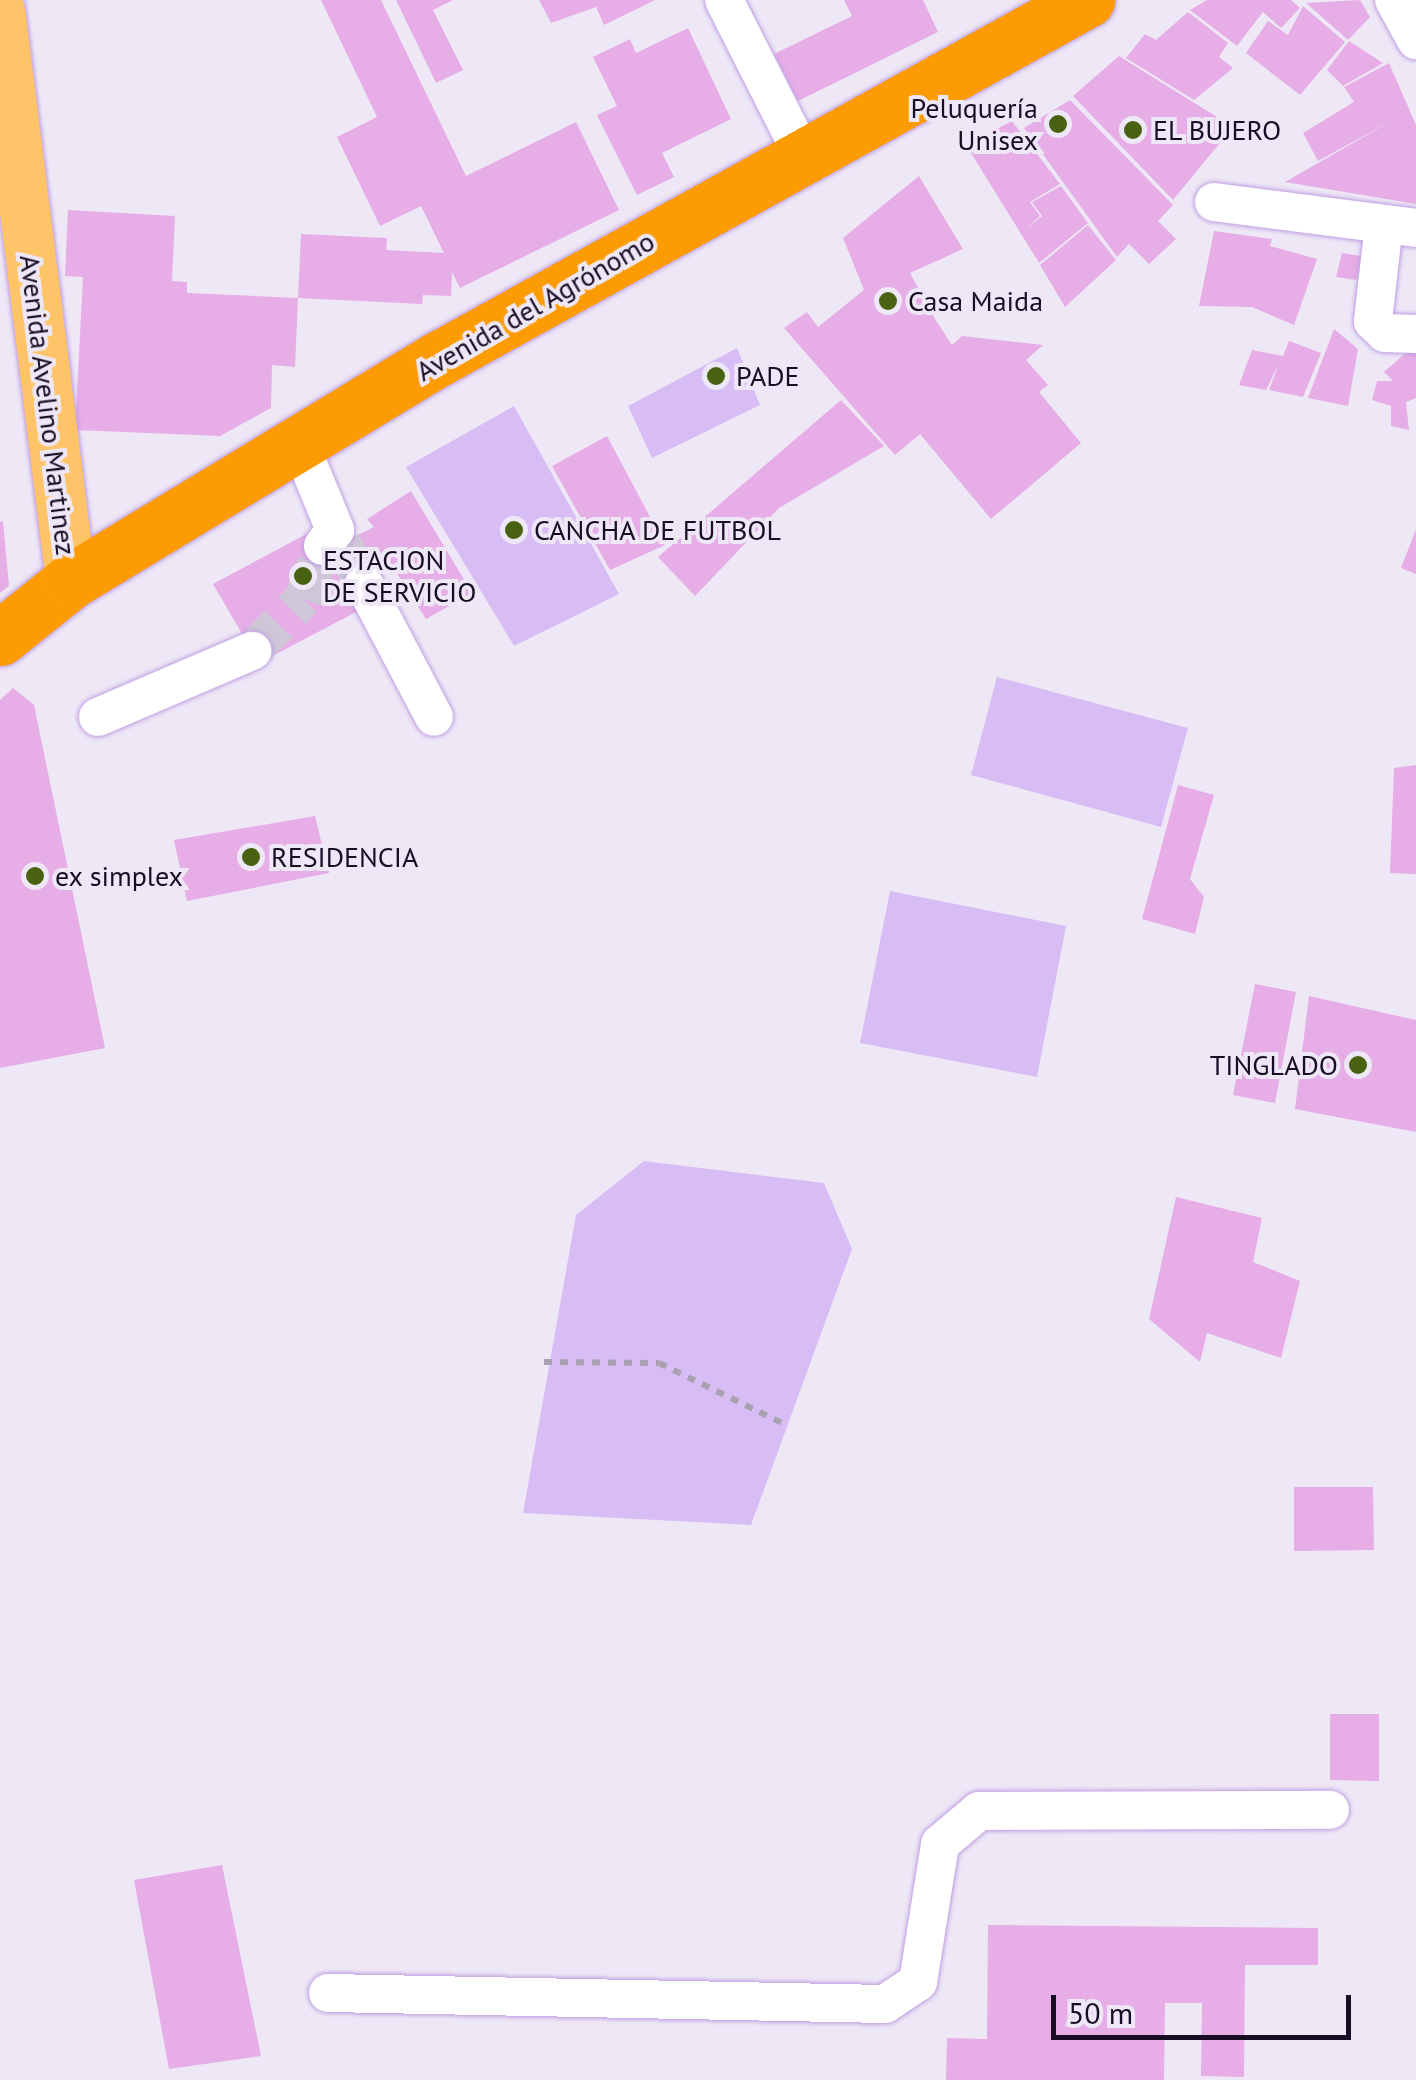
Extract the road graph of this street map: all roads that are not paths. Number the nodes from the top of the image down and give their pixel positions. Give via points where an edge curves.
1 (724, 0) edge
2 (1087, 0) edge
3 (1394, 0) edge
4 (0, 10) edge
5 (1416, 40) edge
6 (802, 154) junction
7 (1214, 202) dead end
8 (1400, 226) edge
9 (0, 318) edge
10 (1416, 334) edge
11 (301, 447) junction
12 (333, 540) tunnel mouth
13 (71, 581) junction
14 (364, 584) tunnel mouth
15 (0, 638) edge
16 (252, 651) tunnel mouth
17 (98, 717) dead end
18 (434, 717) dead end
19 (1330, 1810) dead end
20 (328, 1994) dead end

1 - 6 street
2 - 6 highway, Avenida del Agrónomo
3 - 5 street
4 - 13 main road, Avenida Avelino Martinez
6 - 11 highway, Avenida del Agrónomo
7 - 8 street
8 - 10 street via 1373,321 1385,333
9 - 13 main road, Avenida Avelino Martinez via 25,511
11 - 12 street
11 - 13 highway, Avenida del Agrónomo
13 - 15 highway, Avenida del Agrónomo
14 - 18 street
16 - 17 street
19 - 20 street via 980,1811 940,1844 918,1982 885,2004

